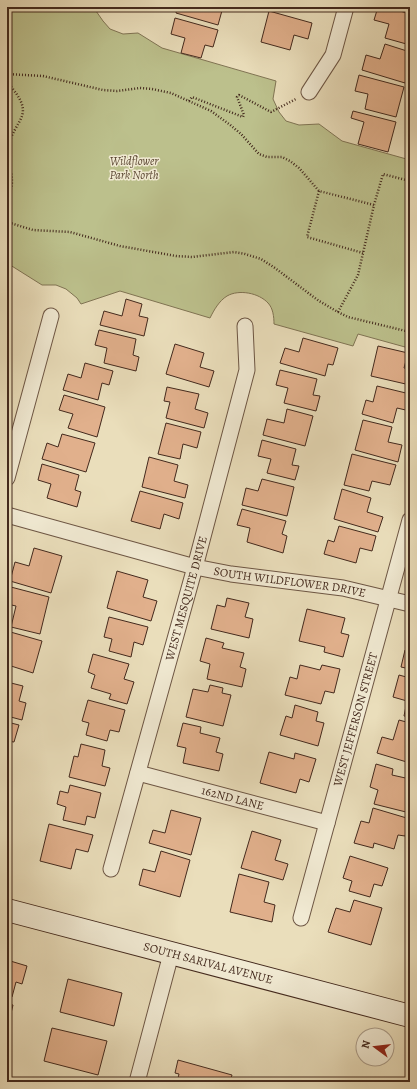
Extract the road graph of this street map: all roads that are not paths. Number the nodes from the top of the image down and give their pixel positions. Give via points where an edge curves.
1 (346, 7) edge
2 (309, 92) road end
3 (51, 316) dead end
4 (245, 326) dead end
5 (7, 478) edge
6 (7, 515) edge
7 (410, 520) edge
8 (195, 567) junction
9 (389, 598) junction
10 (410, 604) edge
11 (138, 773) junction
12 (327, 823) junction
13 (112, 869) dead end
14 (7, 910) edge
15 (301, 918) dead end
16 (172, 954) junction
17 (410, 1016) edge
18 (137, 1082) edge

1 - 2 street via 333,55
3 - 5 street
4 - 8 street, WEST MESQUITE DRIVE via 247,370
6 - 8 street, SOUTH WILDFLOWER DRIVE
7 - 9 street, WEST JEFFERSON STREET
8 - 9 street, SOUTH WILDFLOWER DRIVE via 343,588
8 - 11 street, WEST MESQUITE DRIVE
9 - 10 street, SOUTH WILDFLOWER DRIVE
9 - 12 street, WEST JEFFERSON STREET
11 - 12 street, 162ND LANE
11 - 13 street, WEST MESQUITE DRIVE
12 - 15 street, WEST JEFFERSON STREET
14 - 16 main road, SOUTH SARIVAL AVENUE
16 - 17 main road, SOUTH SARIVAL AVENUE
16 - 18 street

